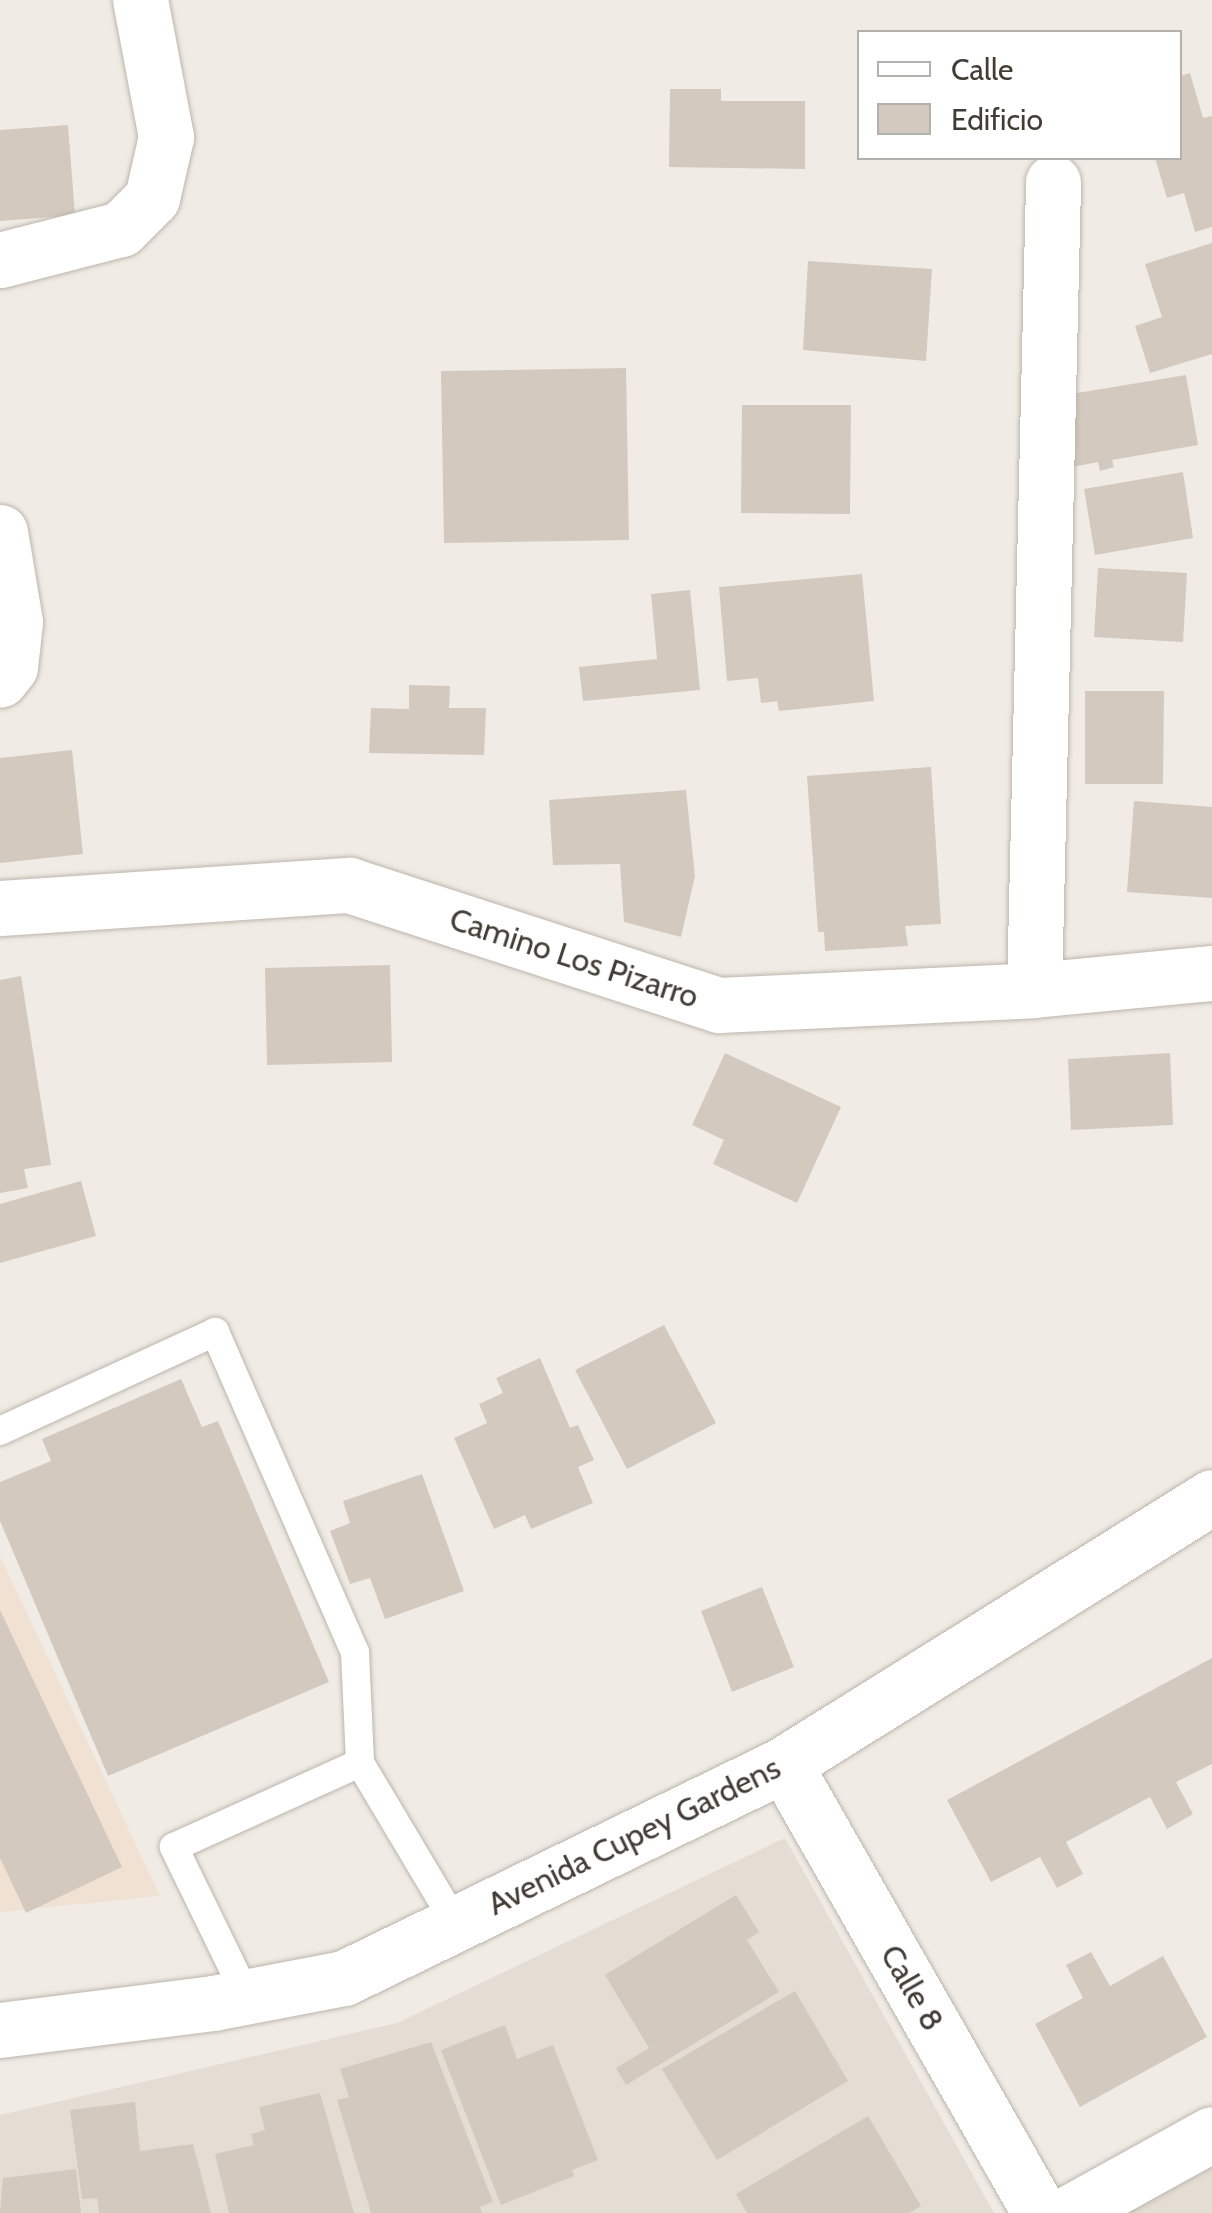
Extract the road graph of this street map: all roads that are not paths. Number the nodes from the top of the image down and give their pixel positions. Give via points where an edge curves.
1 (140, 0) edge
2 (1053, 182) dead end
3 (0, 260) edge
4 (0, 532) edge
5 (0, 680) edge
6 (0, 908) edge
7 (1212, 973) edge
8 (1034, 990) junction
9 (0, 1431) edge
10 (1212, 1497) edge
11 (360, 1764) junction
12 (784, 1764) junction
13 (456, 1924) junction
14 (247, 1997) junction
15 (0, 2030) edge
16 (1212, 2134) edge
17 (1040, 2213) edge
18 (1069, 2213) edge

1 - 3 street via 166,137 152,198 121,228
2 - 8 street
4 - 5 street via 15,622 10,666
6 - 8 street, Camino Los Pizarro via 349,885 719,1005
7 - 8 street, Camino Los Pizarro
9 - 11 lane via 215,1332 355,1652
10 - 12 street, Avenida Cupey Gardens
11 - 13 lane
11 - 14 lane via 174,1847
12 - 13 street, Avenida Cupey Gardens
12 - 17 street, Calle 8
13 - 14 street, Avenida Cupey Gardens via 344,1978
14 - 15 street, Avenida Cupey Gardens
16 - 18 street

